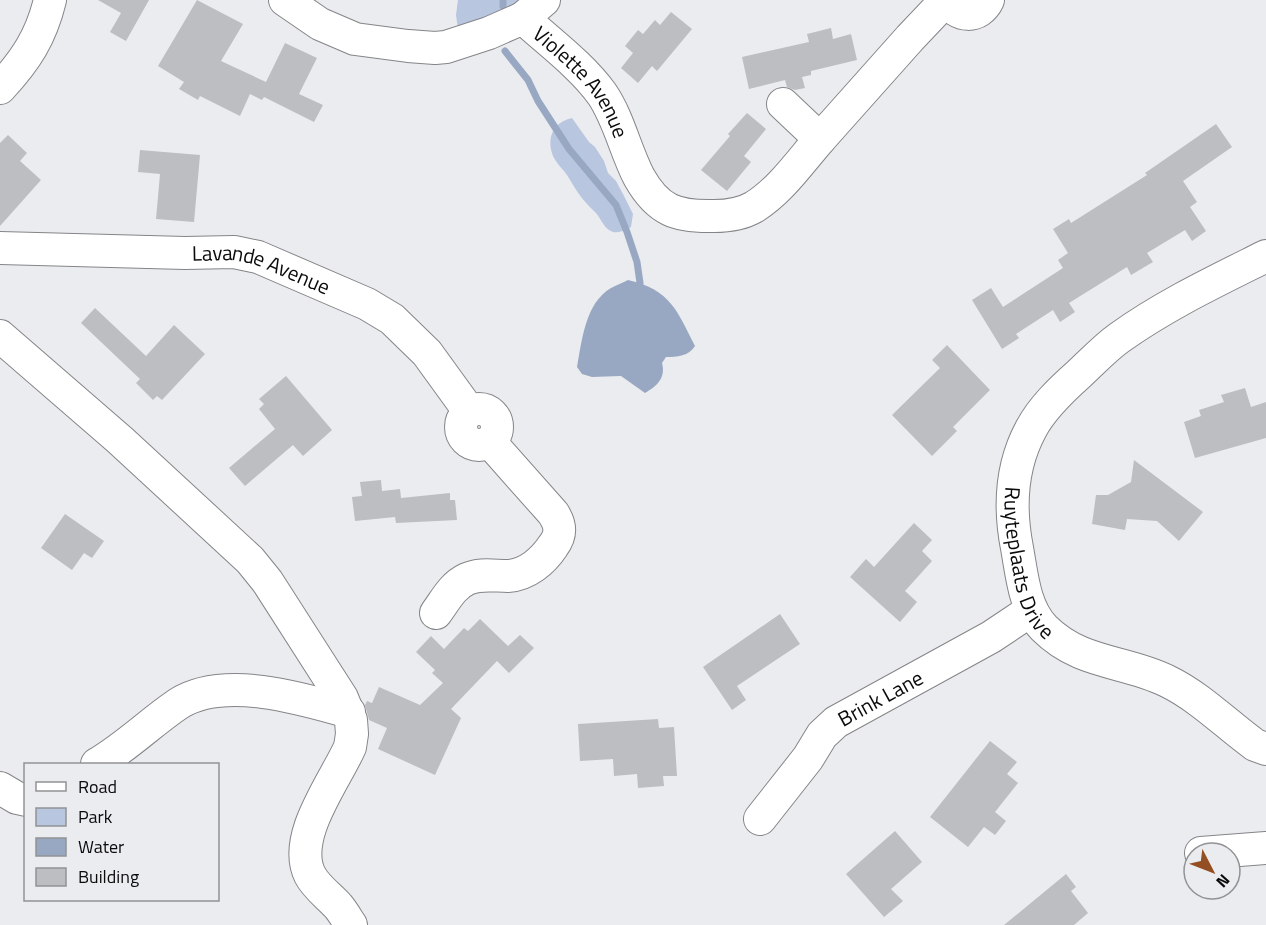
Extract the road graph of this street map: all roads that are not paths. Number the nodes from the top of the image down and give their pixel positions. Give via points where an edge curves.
1 (50, 0) edge
2 (285, 0) edge
3 (947, 0) edge
4 (988, 0) edge
5 (534, 9) edge
6 (0, 88) edge
7 (783, 104) dead end
8 (820, 139) junction
9 (0, 248) edge
10 (1266, 256) edge
11 (0, 336) edge
12 (1030, 611) junction
13 (436, 613) dead end
14 (348, 712) junction
15 (1266, 749) edge
16 (100, 763) edge
17 (0, 788) edge
18 (24, 800) edge
19 (760, 819) dead end
20 (1266, 848) edge
21 (1242, 850) edge
22 (351, 925) edge

1 - 6 street via 44,26 33,47
2 - 5 street, Violette Avenue via 320,24 355,39 435,48 489,33
3 - 4 street, Violette Avenue via 955,11 968,14 981,10
3 - 8 street, Violette Avenue
5 - 8 street, Violette Avenue via 603,95 639,177 670,211 683,216 726,216 752,208 792,173
7 - 8 street
9 - 13 street, Lavande Avenue via 234,252 258,257 367,304 392,320 427,353 470,411 485,410 491,414 497,428 490,442 558,520 560,534 548,553 527,571 465,580 450,592
10 - 12 street, Ruyteplaats Drive via 1175,302 1118,339 1064,388 1032,427 1016,468 1012,494 1015,542
11 - 14 street via 250,560 322,664
12 - 15 street, Ruyteplaats Drive via 1069,647 1088,657 1170,682 1255,745
12 - 19 street, Brink Lane via 991,637 836,722 822,735
14 - 16 street via 256,692 203,693 178,704
14 - 22 street via 350,747 313,818 306,852 311,876
17 - 18 street
20 - 21 street

